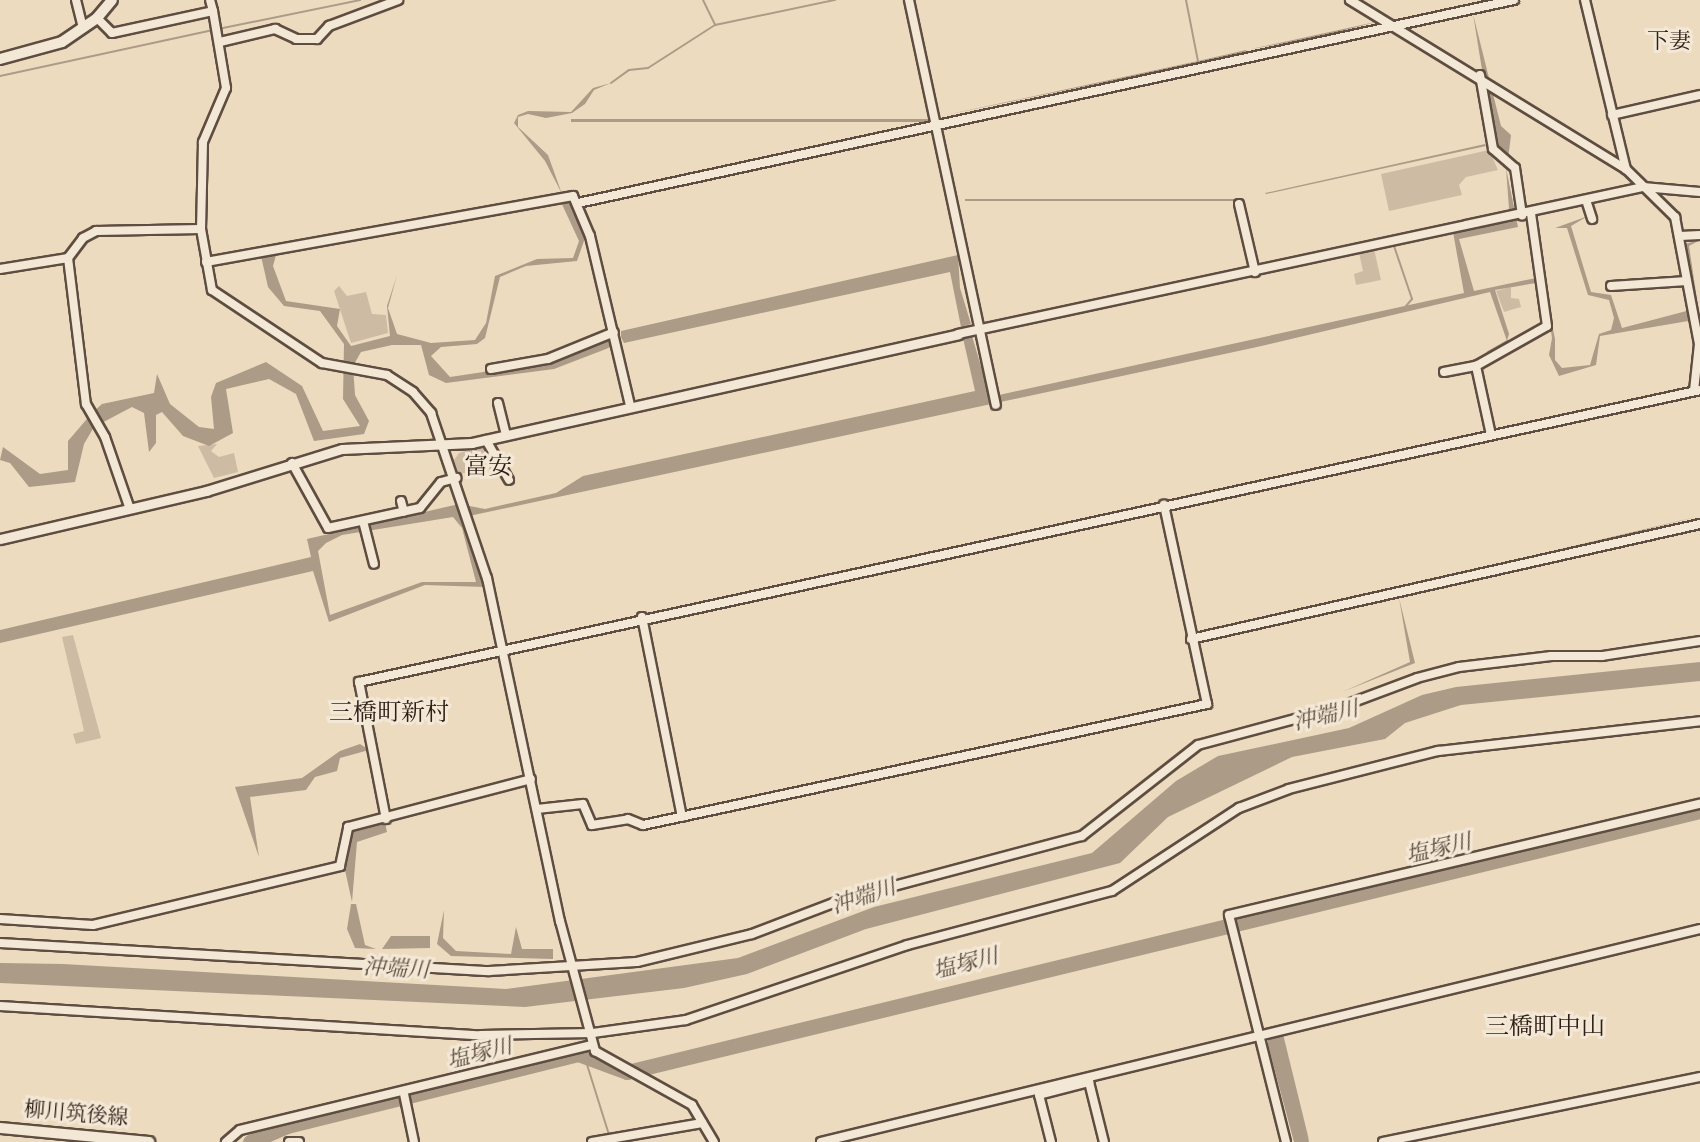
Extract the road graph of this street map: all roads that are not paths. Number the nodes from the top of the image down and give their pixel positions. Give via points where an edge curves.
1 (76, 0) edge
2 (112, 0) edge
3 (210, 0) edge
4 (398, 0) edge
5 (909, 0) edge
6 (1350, 0) edge
7 (1514, 0) edge
8 (1585, 0) edge
9 (213, 11) junction
10 (97, 18) junction
11 (1395, 26) junction
12 (83, 28) junction
13 (220, 42) junction
14 (0, 59) edge
15 (1480, 75) junction
16 (1700, 95) edge
17 (1612, 115) junction
18 (937, 125) junction
19 (1626, 169) junction
20 (1643, 187) junction
21 (1700, 192) edge
22 (1586, 201) junction
23 (578, 203) junction
24 (1239, 204) dead end
25 (1531, 214) junction
26 (1522, 215) junction
27 (1592, 219) dead end
28 (201, 228) junction
29 (1700, 235) edge
30 (1680, 236) junction
31 (68, 258) junction
32 (206, 262) junction
33 (0, 269) edge
34 (1255, 272) junction
35 (1686, 281) junction
36 (1611, 286) dead end
37 (977, 330) junction
38 (614, 333) junction
39 (958, 334) joint
40 (1476, 366) junction
41 (491, 369) dead end
42 (1444, 372) dead end
43 (1697, 390) edge
44 (498, 403) dead end
45 (630, 405) junction
46 (996, 405) dead end
47 (506, 435) junction
48 (1491, 435) junction
49 (486, 440) junction
50 (445, 446) junction
51 (292, 463) junction
52 (456, 477) junction
53 (509, 480) dead end
54 (401, 501) dead end
55 (1164, 505) junction
56 (130, 509) junction
57 (404, 512) junction
58 (363, 521) junction
59 (1700, 524) edge
60 (0, 539) edge
61 (374, 564) dead end
62 (642, 617) junction
63 (1191, 639) junction
64 (1700, 641) edge
65 (502, 648) junction
66 (1700, 721) edge
67 (531, 779) junction
68 (1700, 804) edge
69 (537, 809) junction
70 (682, 817) junction
71 (386, 819) junction
72 (0, 920) edge
73 (1700, 929) edge
74 (0, 943) edge
75 (573, 965) junction
76 (0, 1005) edge
77 (1258, 1032) junction
78 (590, 1033) junction
79 (592, 1045) junction
80 (1700, 1077) edge
81 (404, 1094) junction
82 (702, 1123) junction
83 (0, 1128) edge
84 (149, 1142) edge
85 (226, 1142) edge
86 (290, 1142) edge
87 (299, 1142) edge
88 (414, 1142) edge
89 (592, 1142) edge
90 (714, 1142) edge
91 (821, 1142) edge
92 (1051, 1142) edge
93 (1104, 1142) edge
94 (1286, 1142) edge
95 (1383, 1142) edge

1 - 12 street
2 - 10 main road
3 - 9 street
4 - 13 street via 329,26 317,39 296,39 274,29
5 - 18 street
6 - 11 street
7 - 11 street
8 - 17 street
9 - 10 street via 112,33
9 - 13 street
10 - 12 main road
11 - 15 street
11 - 18 street
12 - 14 main road via 62,42
13 - 28 street via 226,88 203,142
15 - 19 street
15 - 26 street via 1493,149 1515,168
16 - 17 street
17 - 19 street
18 - 23 street
18 - 37 street
19 - 20 street
20 - 21 street
20 - 22 street
20 - 30 street via 1675,217
22 - 25 street
22 - 27 street
23 - 32 street via 573,196 552,199
23 - 38 street
24 - 34 street
25 - 26 street
25 - 40 street via 1547,326
26 - 34 street
28 - 31 street via 96,231 82,238
28 - 32 street
29 - 30 street
30 - 35 street
31 - 33 street
31 - 56 street via 89,413 98,425
32 - 50 street via 212,290 322,363 387,375 413,392 431,413
34 - 37 street
35 - 36 street
35 - 43 street via 1699,344
37 - 39 street
37 - 46 street
38 - 41 street via 548,359
38 - 45 street
39 - 45 street
40 - 42 street
40 - 48 street
43 - 48 street
44 - 47 street
45 - 47 street
47 - 49 street
48 - 55 street
49 - 50 street
49 - 53 street
50 - 51 street via 359,447
50 - 52 street
51 - 56 street
51 - 58 street via 328,528
52 - 57 street via 441,482 420,508
52 - 65 street via 487,578
54 - 57 street
55 - 62 street
55 - 63 street
56 - 60 street
57 - 58 street
58 - 61 street
59 - 63 street
62 - 65 street
62 - 70 street
63 - 70 street via 1207,704
64 - 75 street via 1602,656 1551,656 1460,667 1417,678 1340,707 1198,746 1082,836 841,900 752,934 637,962
65 - 67 street
65 - 71 street via 359,682
66 - 78 street via 1438,751 1289,789 1239,808 1112,891 908,945 706,1015
67 - 69 street
67 - 71 street via 453,802 419,805
68 - 77 street via 1229,915
69 - 70 street via 583,804 592,825
69 - 75 street
71 - 72 street via 348,827 340,866 93,925
73 - 77 street
74 - 75 street via 489,971
75 - 78 street
76 - 78 street via 441,1034
77 - 91 street
77 - 94 street
78 - 79 street
79 - 81 street
79 - 82 street via 599,1058 692,1105
80 - 95 street
81 - 85 street via 240,1130
81 - 88 street
82 - 89 street
82 - 90 street
83 - 84 main road, 柳川筑後線
86 - 87 street
92 - 93 street via 1039,1095 1089,1082

